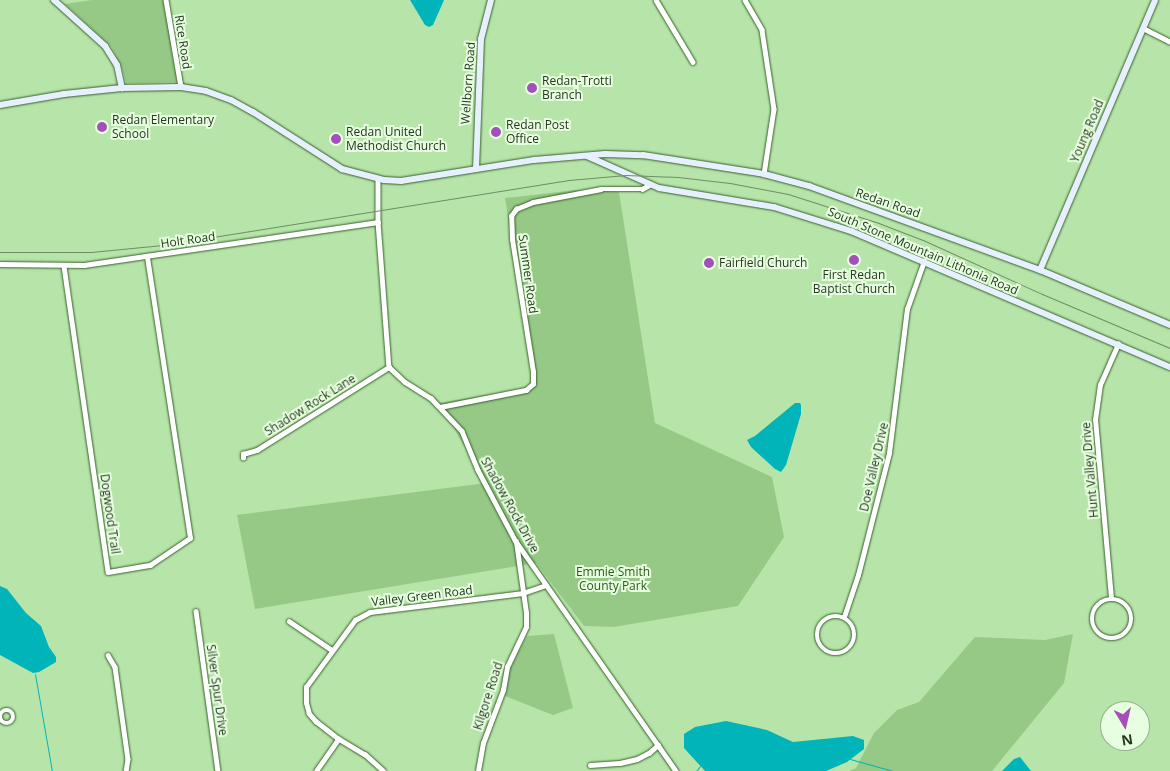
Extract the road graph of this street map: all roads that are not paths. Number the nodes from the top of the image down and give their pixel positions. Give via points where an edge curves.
1 (54, 0) edge
2 (166, 0) edge
3 (491, 0) edge
4 (656, 0) edge
5 (745, 0) edge
6 (1155, 0) edge
7 (1143, 28) junction
8 (1170, 42) edge
9 (693, 62) dead end
10 (180, 87) junction
11 (122, 88) junction
12 (0, 105) edge
13 (586, 156) junction
14 (476, 170) junction
15 (764, 174) junction
16 (378, 179) junction
17 (649, 185) junction
18 (378, 222) junction
19 (147, 256) junction
20 (924, 261) junction
21 (0, 264) edge
22 (64, 266) junction
23 (1040, 270) junction
24 (1170, 325) edge
25 (1118, 344) junction
26 (1170, 367) edge
27 (389, 368) junction
28 (440, 407) junction
29 (243, 458) dead end
30 (515, 540) junction
31 (546, 584) junction
32 (523, 594) junction
33 (1111, 598) junction
34 (196, 611) dead end
35 (844, 617) junction
36 (289, 621) dead end
37 (332, 650) junction
38 (108, 655) dead end
39 (338, 739) junction
40 (658, 745) junction
41 (590, 765) dead end
42 (126, 771) edge
43 (218, 771) edge
44 (316, 771) edge
45 (383, 771) edge
46 (478, 771) edge
47 (676, 771) edge

1 - 11 main road via 105,46 117,65
2 - 10 street, Rice Road
3 - 14 main road, Wellborn Road via 481,39
4 - 9 street
5 - 15 street via 762,30 774,109
6 - 7 main road, Young Road
7 - 8 street
7 - 23 main road, Young Road
10 - 11 main road, South Stone Mountain Lithonia Road
10 - 16 main road, South Stone Mountain Lithonia Road via 206,91 231,100 342,169
11 - 12 main road, South Stone Mountain Lithonia Road
13 - 14 main road, South Stone Mountain Lithonia Road via 534,160
13 - 15 main road, Redan Road via 643,155
13 - 17 main road, South Stone Mountain Lithonia Road
14 - 16 main road, South Stone Mountain Lithonia Road via 401,181
15 - 23 main road, Redan Road via 809,186
16 - 18 street
17 - 20 main road, South Stone Mountain Lithonia Road via 801,214
17 - 28 street, Summer Road via 642,189 601,188 533,202 516,209 511,216 512,239 533,384 526,390
18 - 19 street, Holt Road
18 - 27 street
19 - 22 street, Holt Road
19 - 22 street, Dogwood Trail via 190,538 150,565 108,572
20 - 25 main road, South Stone Mountain Lithonia Road
20 - 35 street, Doe Valley Drive via 908,310 889,453
21 - 22 street, Holt Road
23 - 24 main road, Redan Road
25 - 26 main road, South Stone Mountain Lithonia Road
25 - 33 street, Hunt Valley Drive via 1100,384 1095,420
27 - 28 street, Shadow Rock Drive
27 - 29 street, Shadow Rock Lane via 257,450 243,454
28 - 30 street, Shadow Rock Drive via 462,431 478,470
30 - 31 street, Shadow Rock Drive
30 - 32 street, Kilgore Road
31 - 32 street, Valley Green Road
31 - 40 street, Shadow Rock Drive
32 - 37 street, Valley Green Road via 370,612 355,620
32 - 46 street, Kilgore Road via 526,627 507,667 503,690 483,743
33 - 33 street via 1094,609 1092,618 1098,633 1111,639 1128,632 1132,619 1127,606
34 - 43 street, Silver Spur Drive
35 - 35 street via 831,616 818,629 818,643 827,652 839,654 854,643 853,624
36 - 37 street
37 - 39 street, Valley Green Road via 306,686 305,694 309,714
38 - 42 street via 115,667 128,759
39 - 44 street
39 - 45 street, Valley Green Road via 365,755
40 - 41 street via 649,753 620,764
40 - 47 street, Shadow Rock Drive

